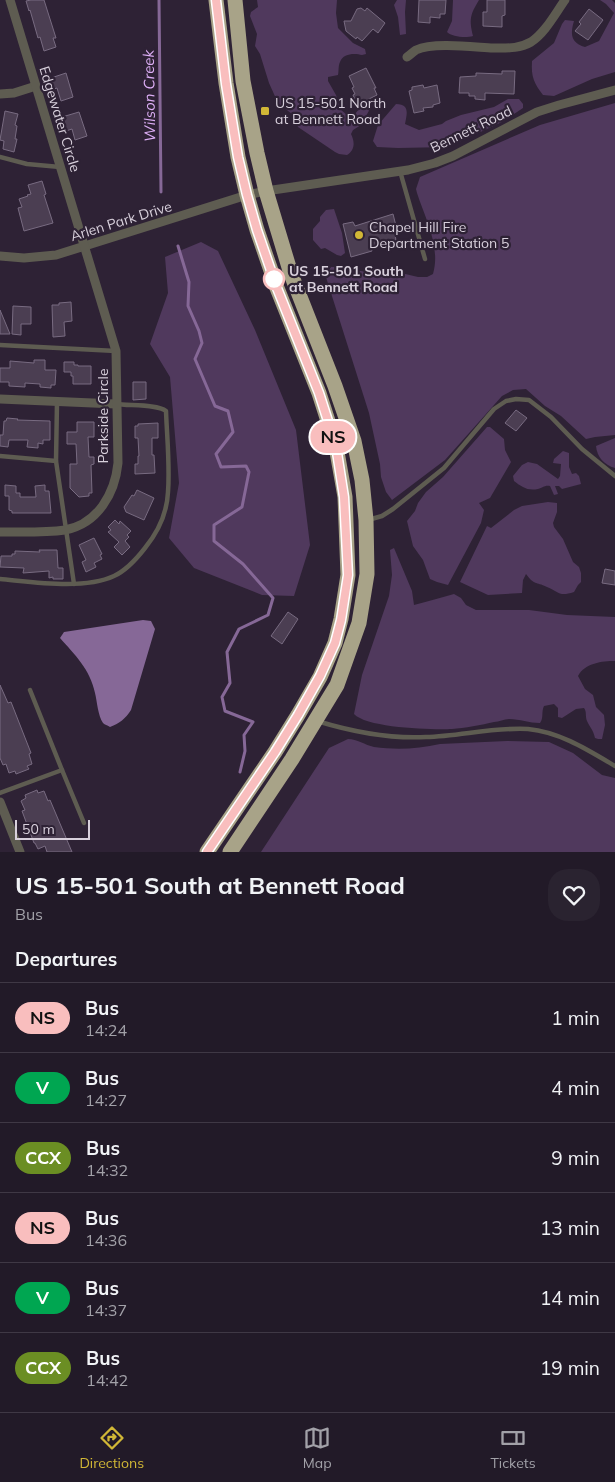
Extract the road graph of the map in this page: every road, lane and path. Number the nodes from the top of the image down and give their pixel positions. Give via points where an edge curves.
1 (10, 0) edge
2 (216, 0) edge
3 (235, 0) edge
4 (565, 0) edge
5 (407, 57) dead end
6 (36, 86) junction
7 (615, 90) edge
8 (0, 94) edge
9 (0, 157) edge
10 (60, 167) junction
11 (400, 171) junction
12 (266, 191) junction
13 (247, 195) junction
14 (85, 247) junction
15 (0, 256) edge
16 (425, 259) dead end
17 (0, 345) edge
18 (116, 350) junction
19 (0, 399) edge
20 (57, 402) junction
21 (116, 404) junction
22 (0, 456) edge
23 (56, 460) junction
24 (615, 476) edge
25 (366, 520) junction
26 (67, 530) junction
27 (0, 532) edge
28 (0, 580) edge
29 (74, 584) junction
30 (30, 690) dead end
31 (316, 721) junction
32 (615, 766) edge
33 (62, 770) junction
34 (0, 794) edge
35 (0, 802) edge
36 (84, 823) dead end
37 (20, 852) edge
38 (207, 852) edge
39 (230, 852) edge

1 - 6 street, Edgewater Circle
2 - 13 highway via 226,84
3 - 12 highway via 243,81
4 - 5 street via 533,40 522,46 426,47
6 - 8 street
6 - 10 street, Edgewater Circle
7 - 11 street, Bennett Road via 538,112 454,156
9 - 10 lane
10 - 14 street, Edgewater Circle
11 - 12 street, Bennett Road
11 - 16 lane
12 - 13 street, Bennett Road
12 - 25 highway via 291,274 354,441
13 - 14 street, Arlen Park Drive
13 - 38 highway via 277,288 319,393 336,446 344,497 348,575 335,643 320,676 275,752
14 - 15 street, Arlen Park Drive via 39,257
14 - 18 street, Parkside Circle
17 - 18 lane
18 - 21 street, Parkside Circle
19 - 20 street
20 - 21 street
20 - 23 lane
21 - 26 street, Parkside Circle via 118,463 113,489 99,512
21 - 29 lane via 156,407 166,411 168,493 164,514 156,535 136,559 115,576
22 - 23 lane
23 - 26 lane
24 - 25 lane via 582,449 551,417 529,400 516,399 494,409 444,468 393,509
25 - 31 highway via 367,574 358,623 337,685
26 - 27 street, Parkside Circle
26 - 29 lane
28 - 29 lane
30 - 33 lane
31 - 32 lane via 342,729 399,738 529,729 557,735
31 - 39 highway
33 - 34 lane
33 - 36 lane
35 - 37 street

